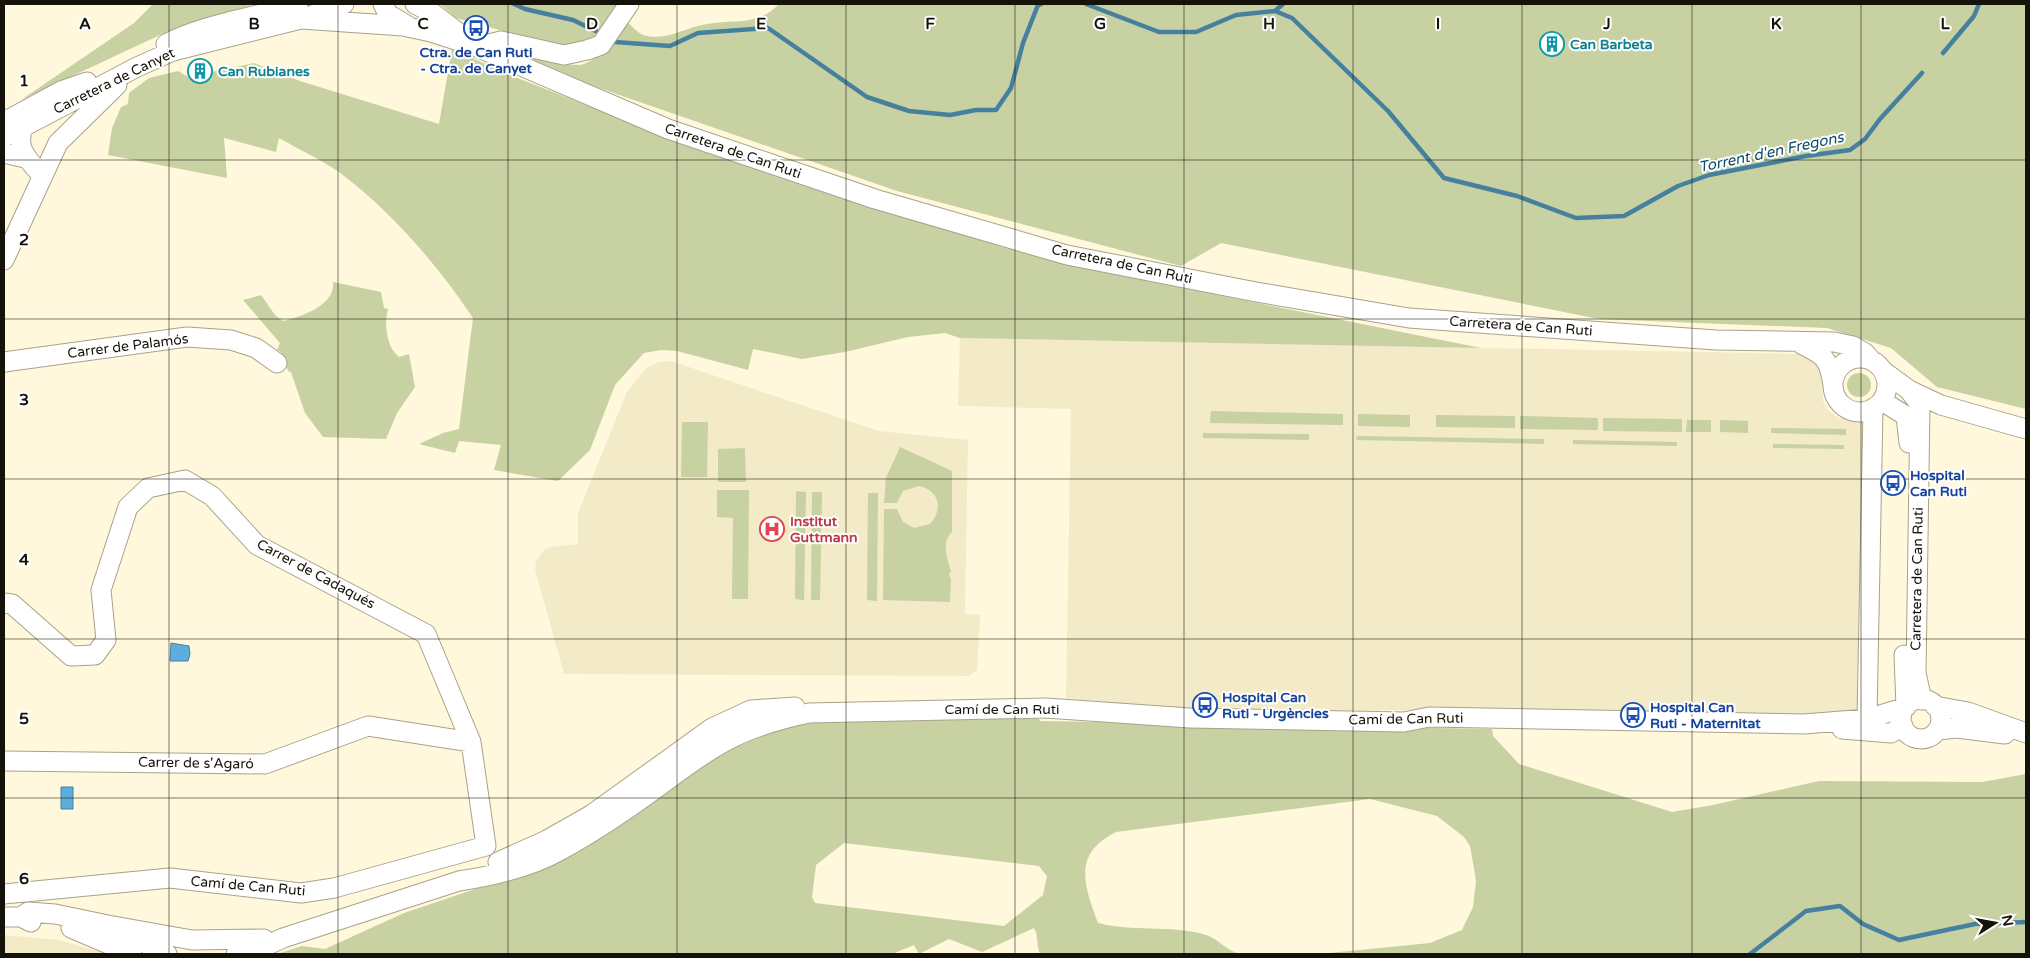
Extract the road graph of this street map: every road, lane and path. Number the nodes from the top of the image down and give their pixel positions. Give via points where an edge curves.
1 (320, 4) edge
2 (344, 4) edge
3 (383, 4) edge
4 (414, 4) edge
5 (629, 4) edge
6 (431, 9) edge
7 (280, 10) junction
8 (299, 11) edge
9 (412, 28) junction
10 (477, 47) junction
11 (150, 62) junction
12 (85, 83) junction
13 (4, 122) edge
14 (24, 125) junction
15 (4, 129) edge
16 (4, 137) edge
17 (58, 143) junction
18 (4, 154) edge
19 (26, 158) junction
20 (42, 174) junction
21 (4, 260) edge
22 (1797, 342) junction
23 (4, 362) edge
24 (277, 363) dead end
25 (1877, 366) junction
26 (1833, 385) junction
27 (1909, 390) junction
28 (1920, 405) junction
29 (1941, 405) junction
30 (1884, 406) junction
31 (2026, 429) edge
32 (4, 603) edge
33 (1917, 705) junction
34 (828, 711) junction
35 (1867, 719) junction
36 (1804, 724) junction
37 (764, 725) junction
38 (1938, 730) junction
39 (707, 732) junction
40 (2026, 734) edge
41 (471, 742) junction
42 (4, 761) edge
43 (651, 792) junction
44 (601, 809) junction
45 (486, 846) joint
46 (548, 856) junction
47 (459, 881) junction
48 (4, 894) edge
49 (12, 917) edge
50 (108, 924) junction
51 (71, 928) junction
52 (283, 938) junction
53 (132, 954) edge
54 (152, 954) edge
55 (167, 954) edge
56 (236, 954) edge

1 - 7 street
2 - 8 street, Carretera de Canyet
3 - 9 street via 388,14
4 - 6 street, Carretera de Can Ruti
5 - 10 street via 601,45 564,55 501,41
6 - 10 street, Carretera de Can Ruti
7 - 8 street
7 - 12 street, Carretera de Canyet via 198,29
8 - 9 street
8 - 11 street, Carretera de Canyet via 173,51
9 - 10 street, Carretera de Can Ruti
10 - 22 street, Carretera de Can Ruti via 668,129 874,199 1068,255 1409,318 1716,340
11 - 14 street, Carretera de Canyet
11 - 17 street via 110,90
12 - 13 street, Carretera de Canyet
12 - 14 street via 32,114
14 - 15 street
14 - 16 street, Carretera de Canyet
14 - 17 street via 37,126
14 - 19 street via 20,136
17 - 20 street
18 - 19 street
19 - 20 street
20 - 21 street
22 - 25 street, Carretera de Can Ruti via 1834,342 1853,346
22 - 26 street, Carretera de Can Ruti via 1822,354 1831,368
23 - 24 street, Carrer de Palamós via 187,337 231,340 256,348
25 - 26 street via 1860,358 1845,363 1835,375
25 - 27 street, Carretera de Can Ruti
25 - 30 street via 1887,386
26 - 30 street via 1839,402 1845,407 1863,412
27 - 28 street, Carretera de Can Ruti
27 - 29 street
28 - 29 street
28 - 30 street
28 - 33 street, Carretera de Can Ruti
29 - 31 street
30 - 33 street, Carretera de Can Ruti via 1906,416 1909,432 1904,687
30 - 35 street
32 - 41 street, Carrer de Cadaqués via 12,604 71,656 95,655 106,640 101,590 128,508 148,488 184,480 212,496 257,545 426,634
33 - 35 street, Camí de Can Ruti
33 - 36 street, Camí de Can Ruti via 1891,733
33 - 38 street via 1941,716
33 - 38 street via 1909,734 1919,739
33 - 40 street via 1968,712
34 - 36 street, Camí de Can Ruti via 1046,708 1190,718 1404,722 1428,717
34 - 37 street, Camí de Can Ruti via 783,718
34 - 39 street, Camí de Can Ruti via 797,707 751,710
35 - 36 street, Camí de Can Ruti
37 - 39 street, Camí de Can Ruti via 752,723 720,734
37 - 43 street, Camí de Can Ruti via 724,742
38 - 40 street via 1957,728
39 - 43 street, Camí de Can Ruti via 704,742 656,780
39 - 44 street, Camí de Can Ruti
41 - 42 street, Carrer de s'Agaró via 368,726 265,764
41 - 45 street, Carrer de Cadaqués
43 - 46 street, Camí de Can Ruti
44 - 46 street, Camí de Can Ruti via 586,827
44 - 47 street, Camí de Can Ruti via 547,840
45 - 48 street, Camí de Can Ruti via 334,888 301,893 170,878
46 - 47 street, Camí de Can Ruti via 491,875
47 - 52 street, Camí de Can Ruti
49 - 50 street via 28,912
49 - 51 street
50 - 52 street, Camí de Can Ruti via 192,940
50 - 55 street
51 - 53 street
51 - 54 street via 106,934
52 - 56 street, Camí de Can Ruti via 259,949

